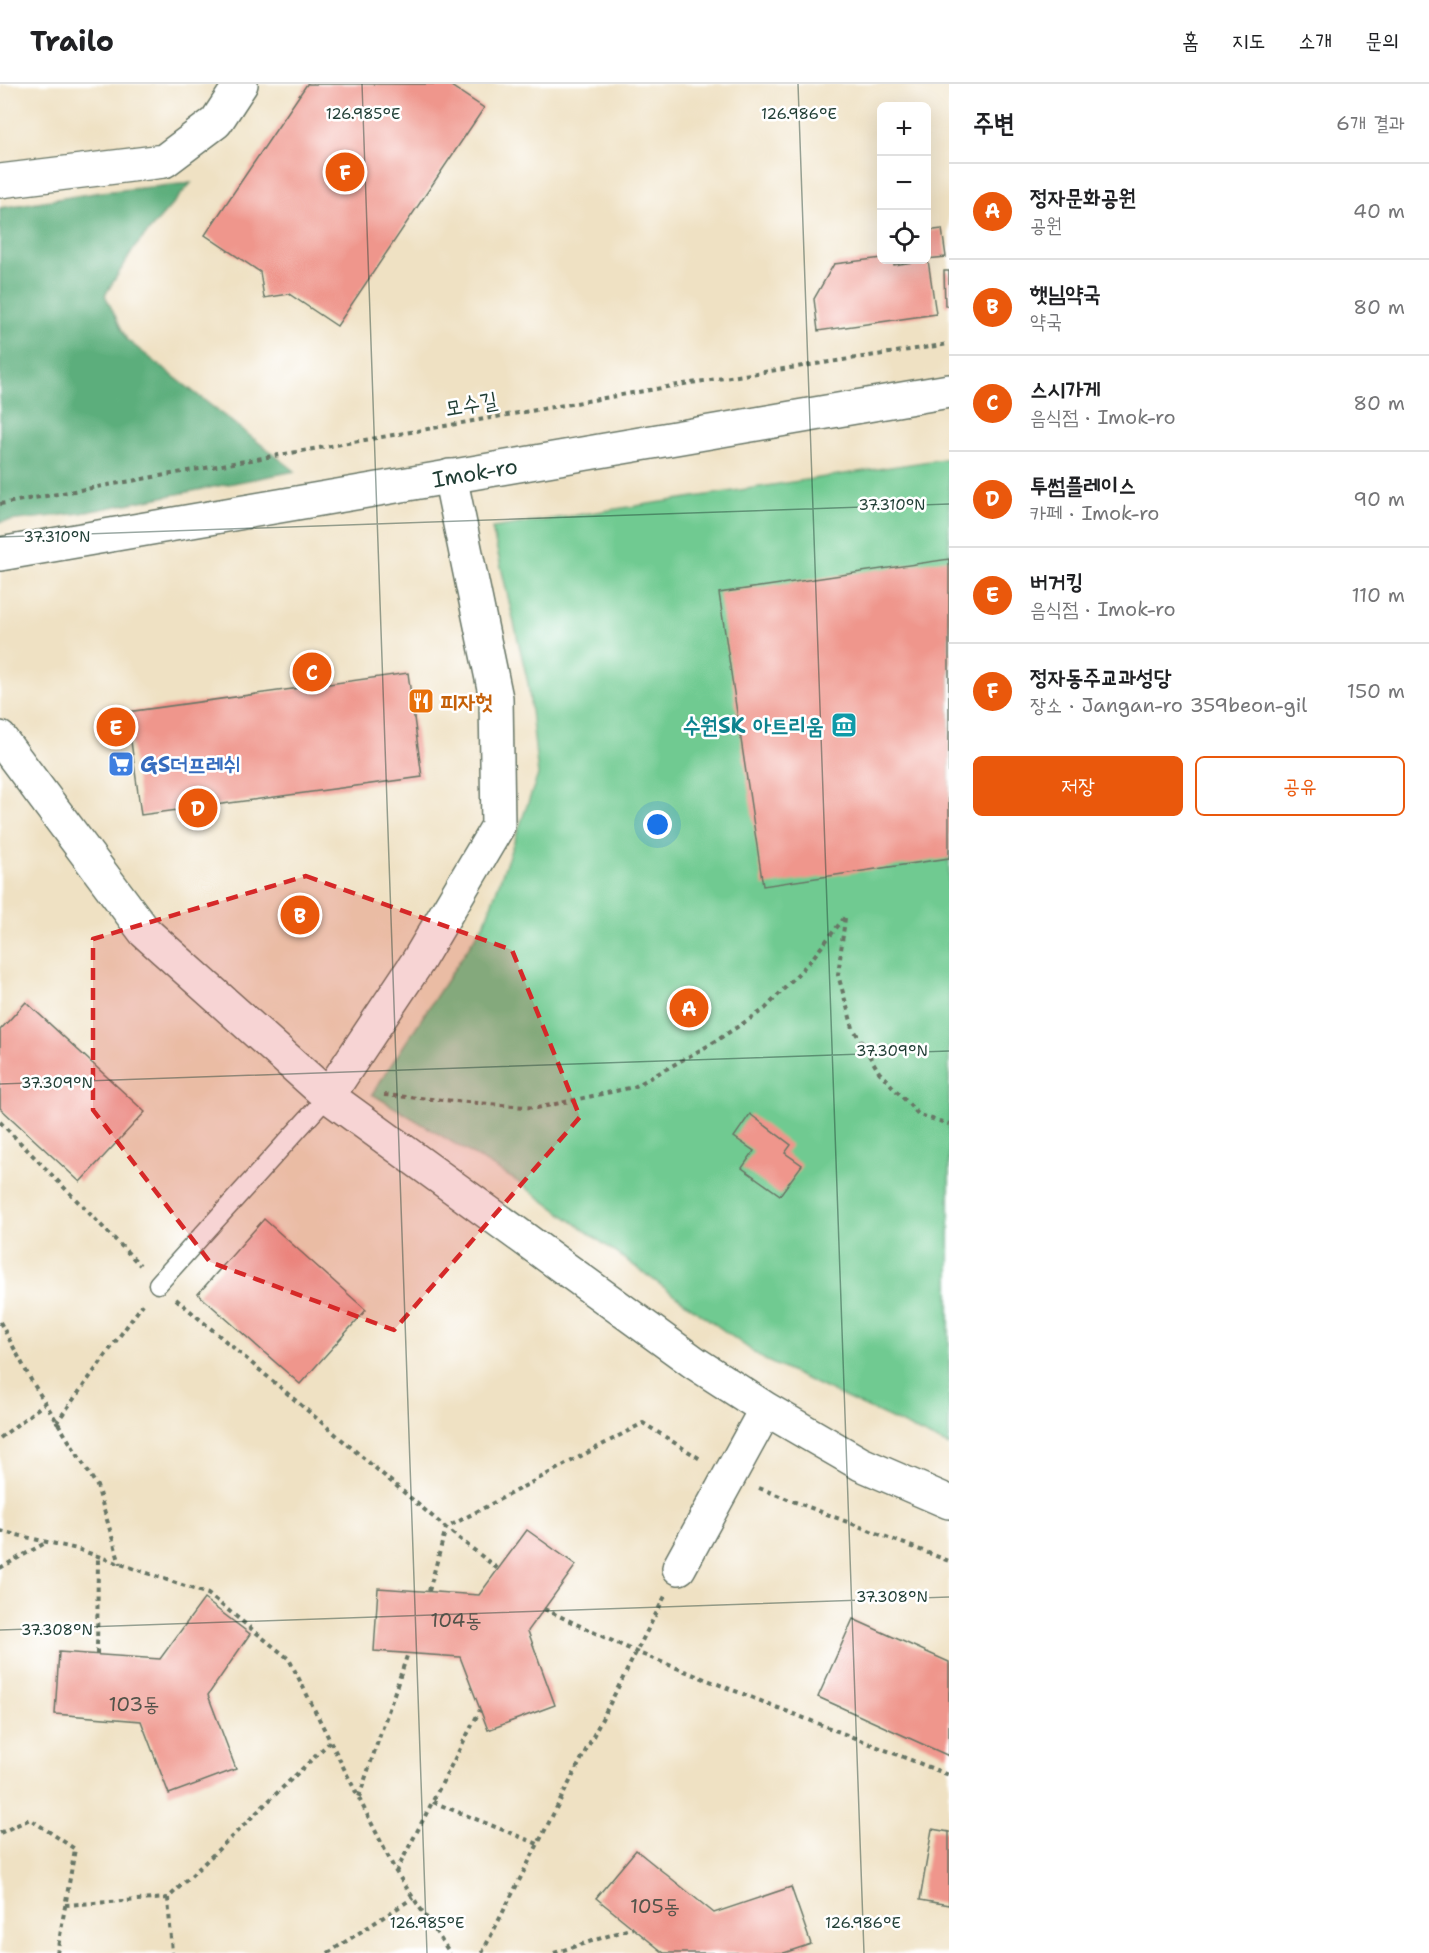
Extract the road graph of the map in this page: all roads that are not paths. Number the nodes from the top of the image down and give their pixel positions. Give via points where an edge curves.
1 (241, 84) edge
2 (0, 181) edge
3 (949, 390) edge
4 (450, 476) junction
5 (0, 554) edge
6 (0, 738) edge
7 (328, 1096) junction
8 (158, 1284) road end
9 (766, 1409) junction
10 (949, 1502) edge
11 (679, 1568) road end

1 - 2 street via 216,122 164,161
3 - 4 street, Imok-ro
4 - 5 street, Imok-ro
4 - 7 street via 496,698 498,826 418,962
6 - 7 street via 145,932
7 - 8 lane
7 - 9 street via 695,1363
9 - 10 street via 861,1464
9 - 11 street

